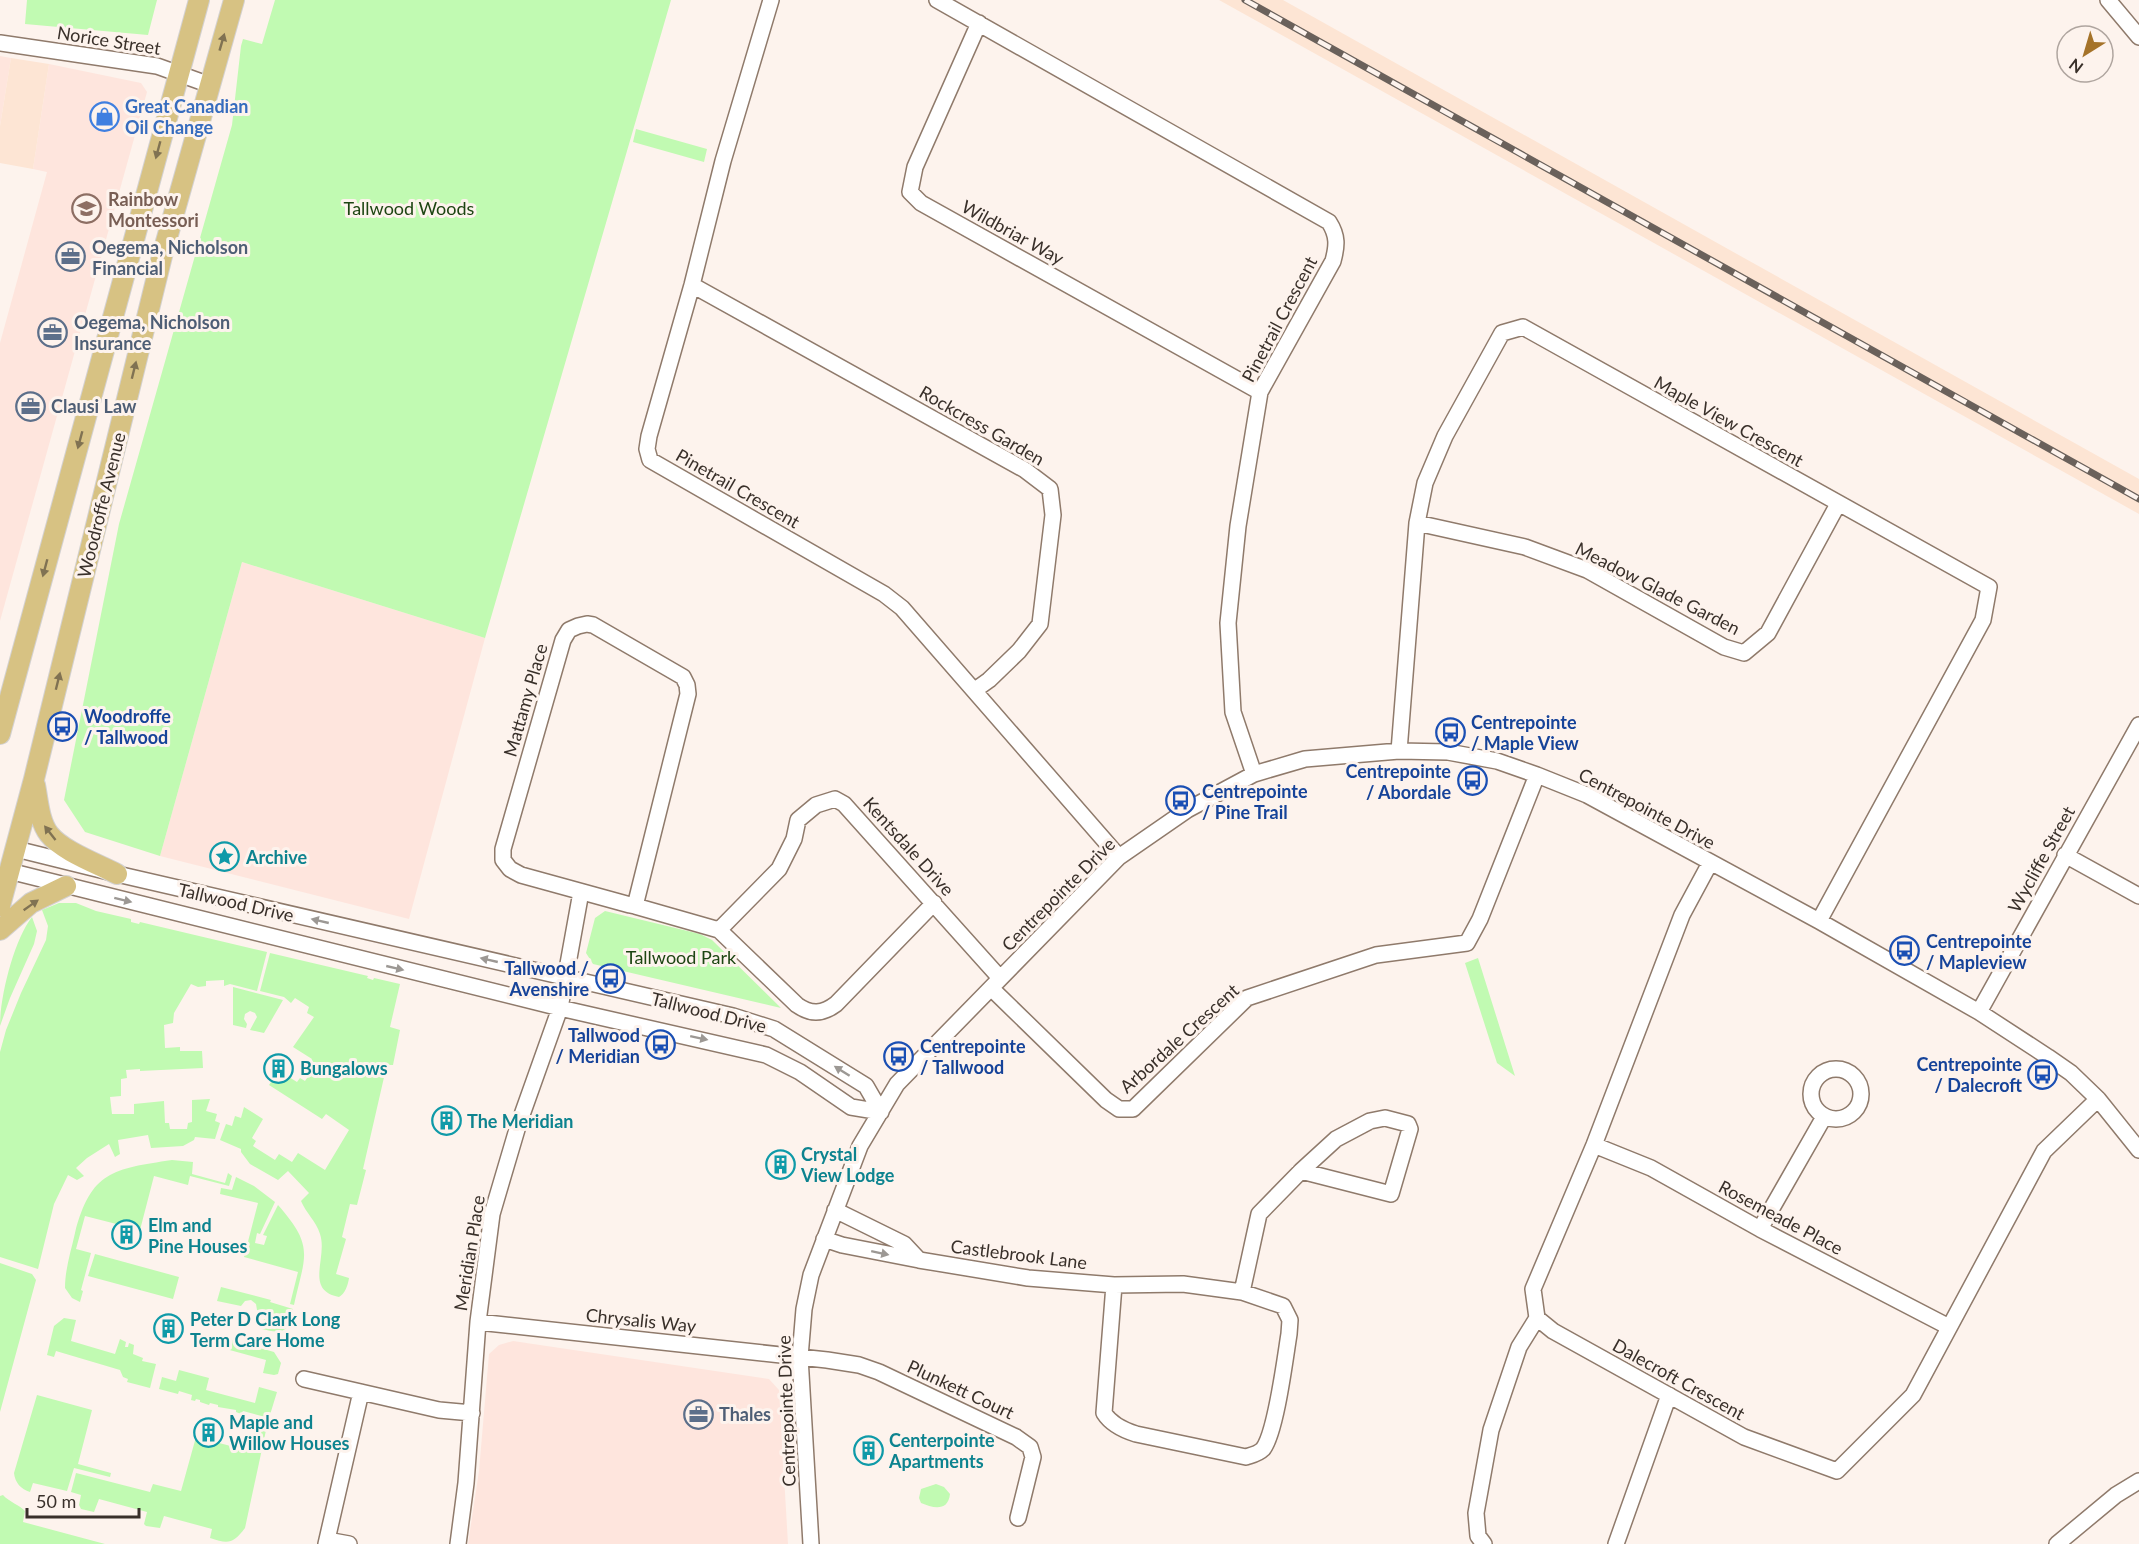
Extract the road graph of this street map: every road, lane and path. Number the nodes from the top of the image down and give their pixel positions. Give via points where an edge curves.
1 (199, 0) edge
2 (234, 0) edge
3 (771, 0) edge
4 (937, 0) edge
5 (2108, 0) edge
6 (979, 23) junction
7 (2139, 37) edge
8 (0, 43) edge
9 (179, 74) junction
10 (210, 85) junction
11 (692, 285) junction
12 (1260, 393) junction
13 (1838, 504) junction
14 (1417, 523) junction
15 (975, 690) junction
16 (2139, 725) edge
17 (0, 735) edge
18 (1399, 751) junction
19 (1254, 774) junction
20 (1537, 775) junction
21 (34, 779) junction
22 (8, 846) edge
23 (2066, 855) junction
24 (1119, 857) junction
25 (1710, 863) junction
26 (5, 869) edge
27 (117, 874) junction
28 (66, 886) junction
29 (581, 892) junction
30 (2139, 896) edge
31 (934, 903) junction
32 (0, 906) edge
33 (635, 906) junction
34 (1819, 921) junction
35 (0, 930) edge
36 (719, 930) junction
37 (567, 978) junction
38 (995, 983) junction
39 (560, 1008) junction
40 (1979, 1012) junction
41 (2098, 1099) junction
42 (881, 1112) junction
43 (1824, 1117) dead end
44 (1594, 1145) junction
45 (2139, 1150) edge
46 (1301, 1171) junction
47 (835, 1210) junction
48 (1760, 1229) junction
49 (824, 1239) junction
50 (919, 1260) junction
51 (1114, 1285) junction
52 (1242, 1292) junction
53 (1537, 1318) junction
54 (478, 1322) junction
55 (1949, 1327) junction
56 (800, 1357) junction
57 (304, 1380) dead end
58 (361, 1392) junction
59 (1669, 1395) junction
60 (472, 1413) junction
61 (2139, 1481) edge
62 (1018, 1518) dead end
63 (327, 1542) edge
64 (348, 1544) edge
65 (458, 1544) edge
66 (811, 1544) edge
67 (1484, 1544) edge
68 (1616, 1544) edge
69 (2057, 1544) edge

1 - 9 main road, Woodroffe Avenue
10 -> 2 main road, Woodroffe Avenue
3 - 11 street, Pinetrail Crescent via 723,161
4 - 6 street, Pinetrail Crescent
5 - 7 street
6 - 12 street, Wildbriar Way via 915,167 910,192 921,203
6 - 12 street, Pinetrail Crescent via 1329,222 1336,232 1333,261
8 - 9 street, Norice Street via 157,66
9 - 10 street, Norice Street
9 -> 17 main road, Woodroffe Avenue
21 -> 10 main road, Woodroffe Avenue via 154,290
11 - 15 street, Pinetrail Crescent via 649,436 650,460 884,594 902,608
11 - 15 street, Rockcress Garden via 1025,470 1050,489 1053,515 1041,624 1019,651
12 - 19 street, Pinetrail Crescent via 1238,526 1228,623 1233,712
13 - 14 street, Meadow Glade Garden via 1768,633 1744,653 1724,647 1587,570 1525,547
13 - 14 street, Maple View Crescent via 1523,327 1502,333 1444,436 1425,483
13 - 34 street, Maple View Crescent via 1989,587 1983,620
14 - 18 street, Maple View Crescent
15 - 24 street, Pinetrail Crescent
16 - 23 street, Wycliffe Street
18 - 19 street, Centrepointe Drive via 1305,759
18 - 20 street, Centrepointe Drive via 1448,752
19 - 24 street, Centrepointe Drive via 1187,810
20 - 25 street, Centrepointe Drive via 1587,795
20 - 38 street, Arbordale Crescent via 1467,943 1376,955 1247,998 1133,1109 1119,1109 1106,1100
21 - 22 main road, Woodroffe Avenue
27 -> 21 main road via 49,835
22 - 26 main road, Woodroffe Avenue
22 - 27 street, Tallwood Drive
23 - 30 street
23 - 40 street, Wycliffe Street
24 - 38 street, Centrepointe Drive
25 - 34 street, Centrepointe Drive
25 - 44 street via 1682,915
26 - 28 street, Tallwood Drive
26 - 32 main road, Woodroffe Avenue
37 -> 27 street, Tallwood Drive
35 -> 28 main road via 31,903
28 -> 39 street, Tallwood Drive
29 - 33 street, Mattamy Place
29 - 33 street, Mattamy Place via 510,869 503,860 503,849 563,640 569,630 587,624 683,677 687,685 688,694
29 - 37 street, Meridian Place
31 - 36 street, Mattamy Place via 826,1011 813,1012 797,1005
31 - 36 street, Kentsdale Drive via 844,804 835,799 816,805 798,820 794,839 779,869
31 - 38 street, Kentsdale Drive
33 - 36 street, Mattamy Place
34 - 40 street, Centrepointe Drive
37 - 39 street, Meridian Place
42 -> 37 street, Tallwood Drive via 866,1086 774,1029
38 - 42 street, Centrepointe Drive via 897,1084
39 -> 42 street, Tallwood Drive via 766,1055 800,1072 851,1107
39 - 54 street, Meridian Place via 492,1214
40 - 41 street, Centrepointe Drive via 2071,1073
41 - 45 street, Centrepointe Drive
41 - 55 street, Dalecroft Crescent via 2044,1151
42 - 47 street, Centrepointe Drive via 860,1146
43 - 48 street
44 - 48 street, Rosemeade Place via 1651,1168
44 - 53 street via 1533,1289
46 - 46 street via 1391,1194 1410,1129 1408,1124 1385,1118 1370,1121 1336,1139
46 - 52 street via 1259,1214
47 - 49 street, Centrepointe Drive
47 - 50 street via 904,1244
48 - 55 street, Rosemeade Place
49 -> 50 street, Castlebrook Lane
49 - 56 street, Centrepointe Drive via 804,1309
50 - 51 street, Castlebrook Lane via 1028,1278
51 - 52 street, Castlebrook Lane via 1183,1284
51 - 52 street, Castlebrook Lane via 1105,1416 1125,1431 1246,1457 1262,1450 1269,1438 1290,1320 1283,1306
53 - 59 street, Dalecroft Crescent via 1553,1331
53 - 67 street via 1519,1347 1491,1430 1476,1513 1478,1536
54 - 56 street, Chrysalis Way
54 - 60 street, Meridian Place
55 - 59 street, Dalecroft Crescent via 1913,1395 1837,1471 1744,1437
56 - 62 street, Plunkett Court via 859,1365 879,1372 1030,1447 1033,1457
56 - 66 street, Centrepointe Drive
57 - 58 street
58 - 60 street via 439,1410
58 - 63 street
59 - 68 street
60 - 65 street, Meridian Place
61 - 69 street
63 - 64 street

